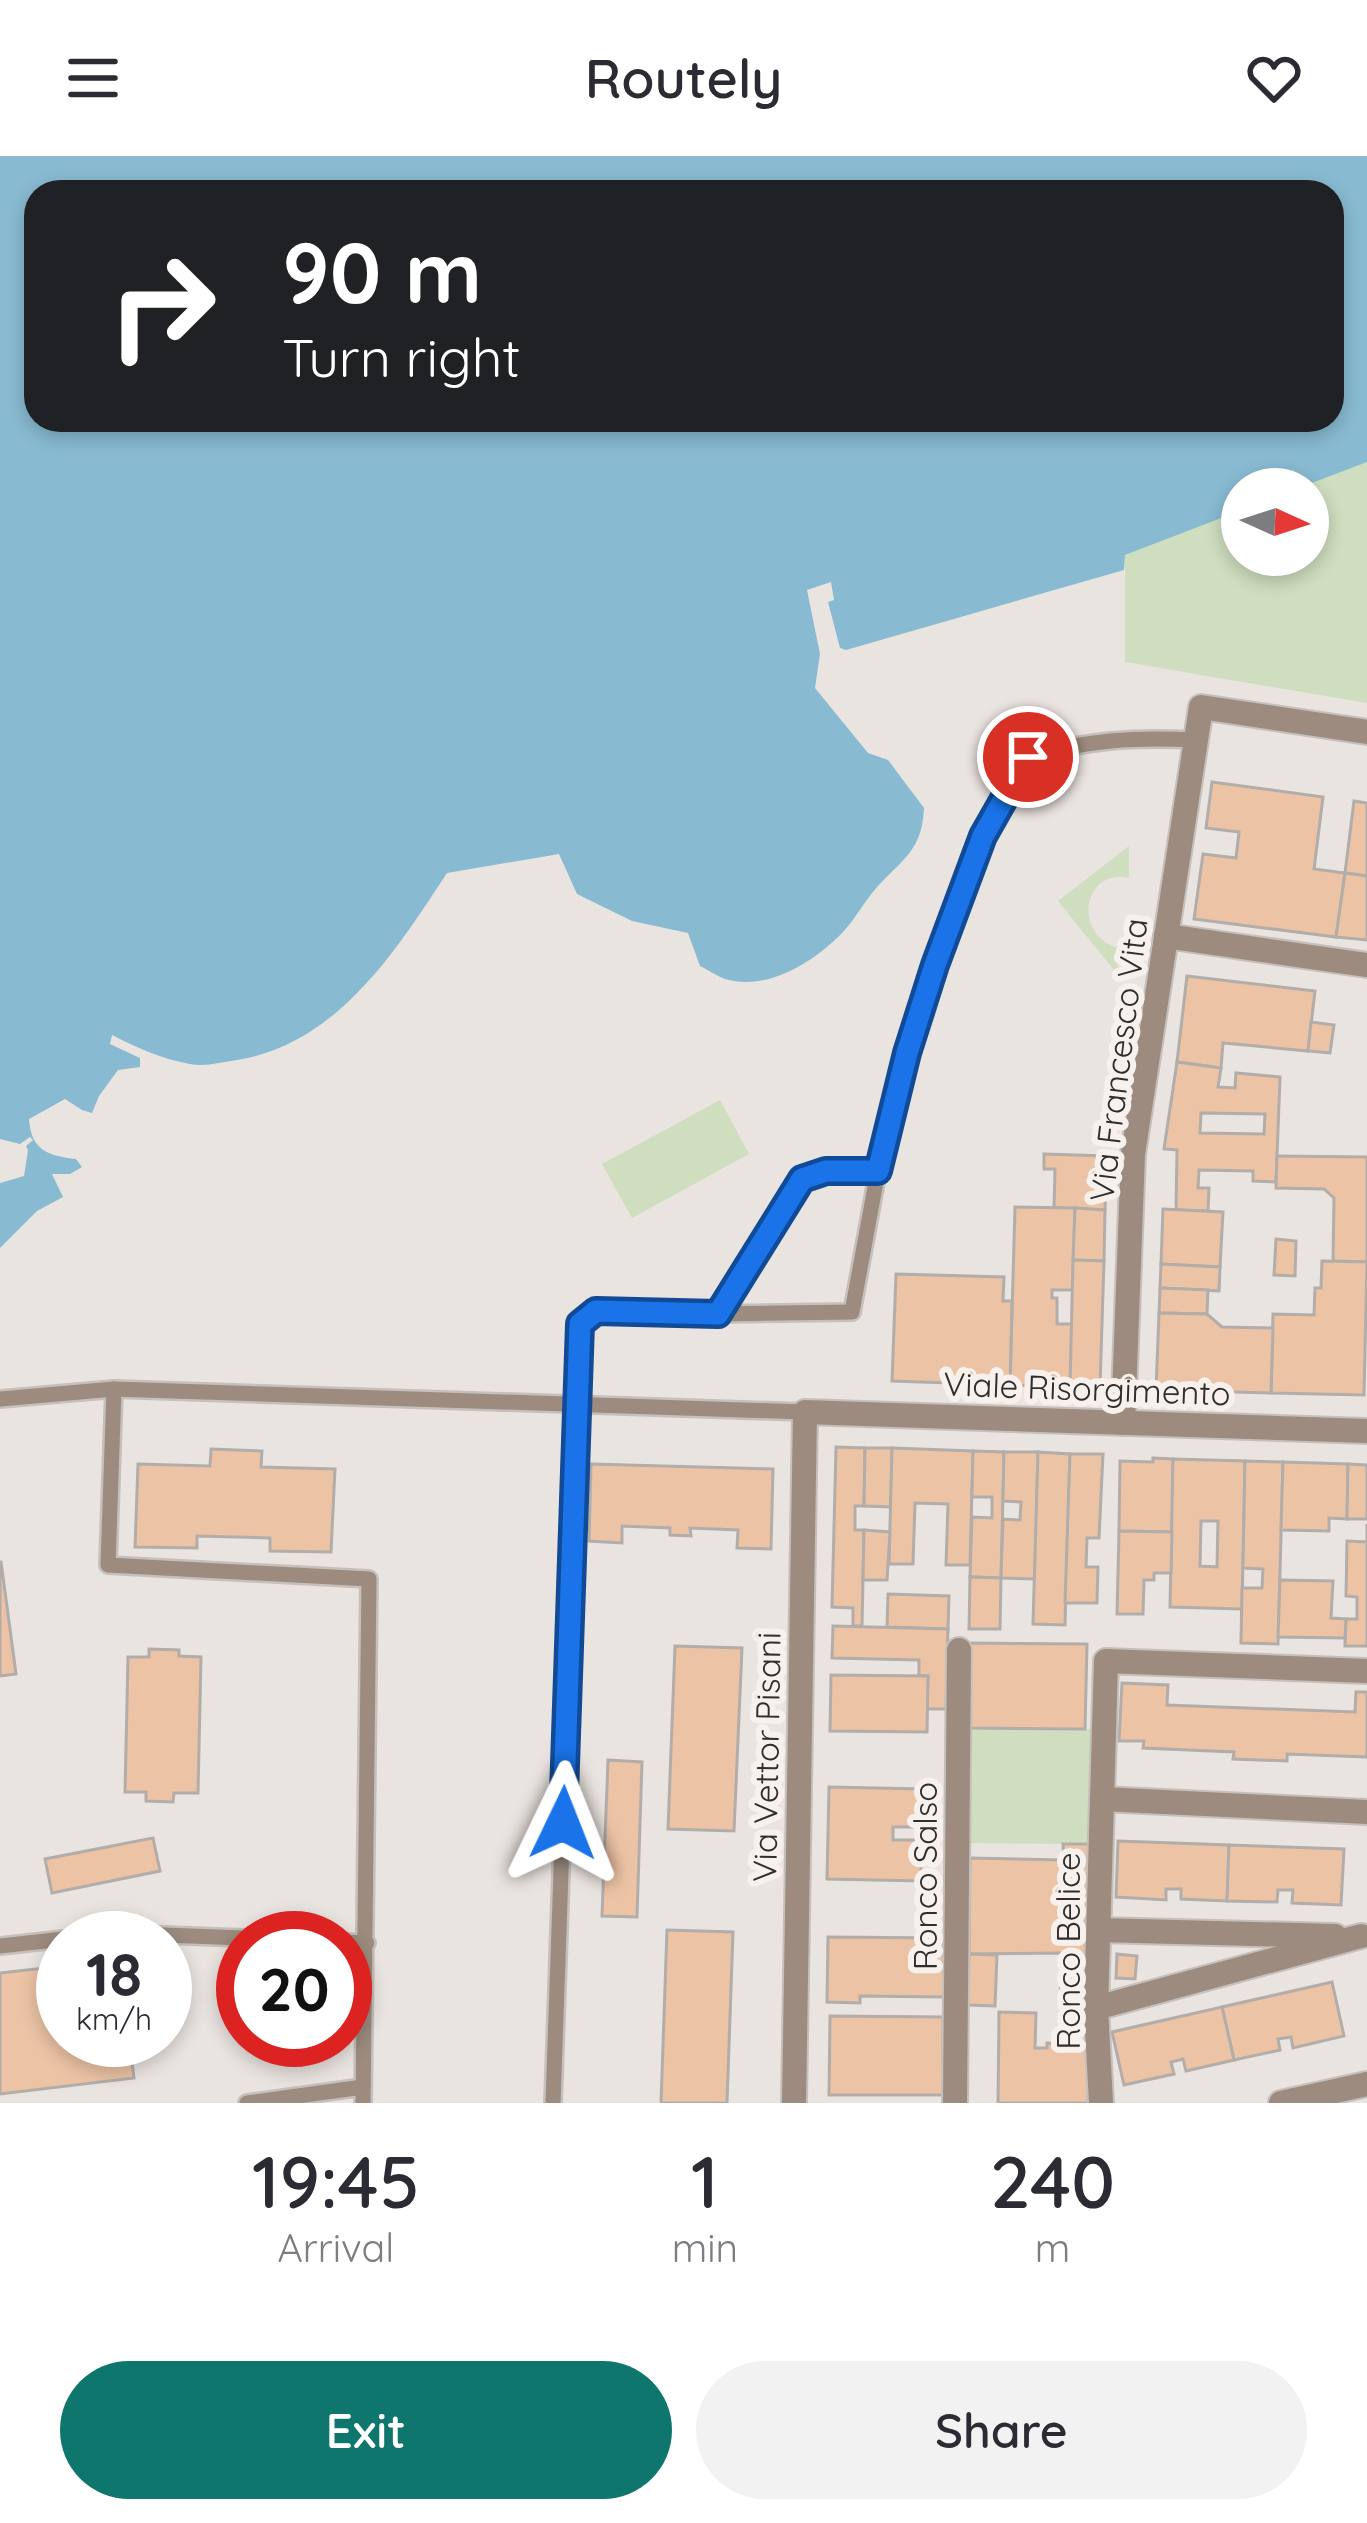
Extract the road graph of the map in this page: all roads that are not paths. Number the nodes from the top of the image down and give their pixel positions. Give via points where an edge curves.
1 (1367, 732) edge
2 (1196, 740) junction
3 (1166, 936) junction
4 (1367, 965) edge
5 (878, 1171) junction
6 (718, 1314) junction
7 (114, 1388) junction
8 (0, 1399) edge
9 (577, 1402) junction
10 (805, 1412) junction
11 (1123, 1423) junction
12 (1367, 1431) edge
13 (959, 1650) dead end
14 (1367, 1671) edge
15 (1102, 1799) junction
16 (1367, 1812) edge
17 (367, 1911) edge
18 (1099, 1930) junction
19 (1364, 1936) edge
20 (36, 1942) edge
21 (0, 1946) edge
22 (1096, 2008) junction
23 (1367, 2084) edge
24 (363, 2095) edge
25 (247, 2103) edge
26 (553, 2103) edge
27 (794, 2103) edge
28 (955, 2103) edge
29 (1101, 2103) edge
30 (1281, 2103) edge

1 - 2 street, Via Francesco Vita via 1201,707
2 - 3 street, Via Francesco Vita
2 - 5 lane via 1127,737 1028,757 983,836 935,965
3 - 4 street
3 - 11 street, Via Francesco Vita via 1133,1154
5 - 6 lane via 802,1179
5 - 6 lane via 852,1312
6 - 9 lane via 596,1311 580,1324
7 - 8 lane
7 - 9 lane
7 - 17 lane via 108,1565 370,1579
9 - 10 lane
9 - 26 lane
10 - 11 street, Viale Risorgimento
10 - 27 street, Via Vettor Pisani
11 - 12 street, Viale Risorgimento
13 - 28 street, Ronco Salso
14 - 15 street, Ronco Belice via 1106,1660
15 - 16 street
15 - 18 street, Ronco Belice
18 - 19 street
18 - 22 street, Ronco Belice
19 - 22 street
20 - 21 lane
22 - 29 street, Ronco Belice
23 - 30 street
24 - 25 lane

